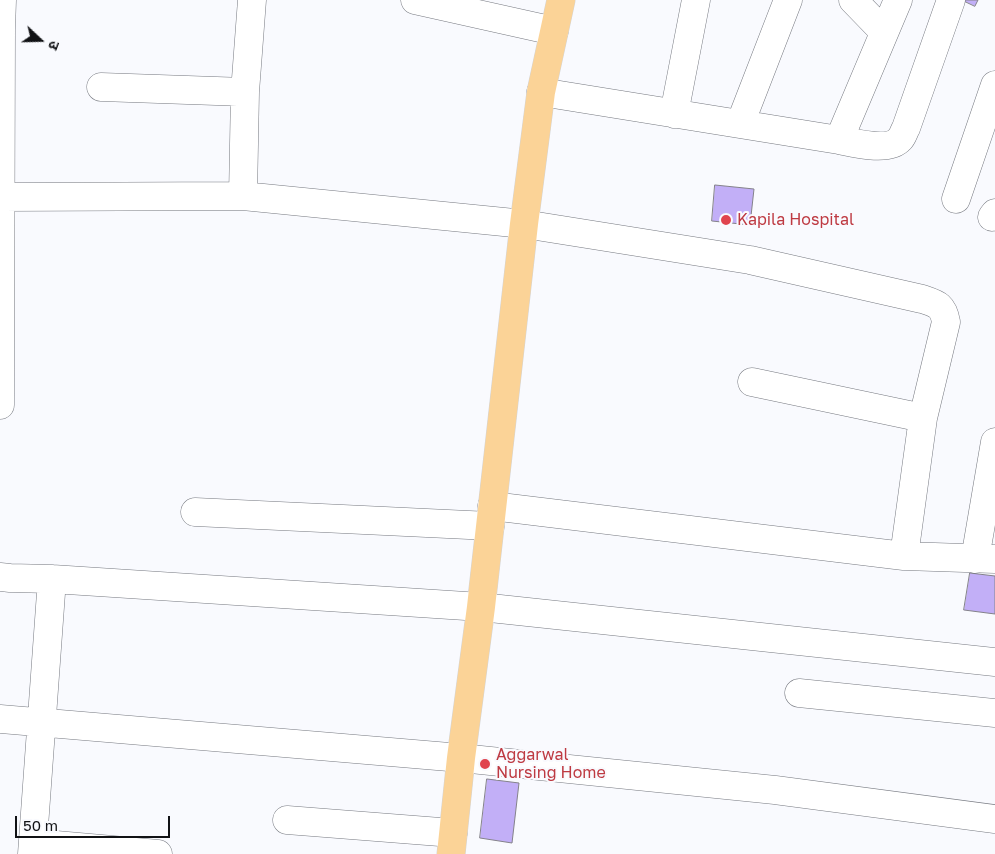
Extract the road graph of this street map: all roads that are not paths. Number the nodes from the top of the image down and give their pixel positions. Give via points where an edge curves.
1 (2, 0) edge
2 (252, 0) edge
3 (415, 0) edge
4 (561, 0) edge
5 (696, 0) edge
6 (788, 0) edge
7 (853, 0) edge
8 (898, 0) edge
9 (951, 0) edge
10 (1, 29) edge
11 (554, 31) junction
12 (884, 32) junction
13 (995, 85) edge
14 (101, 87) dead end
15 (245, 92) junction
16 (541, 92) junction
17 (674, 114) junction
18 (740, 124) junction
19 (838, 140) junction
20 (0, 145) edge
21 (243, 196) junction
22 (0, 197) edge
23 (956, 199) dead end
24 (524, 224) junction
25 (752, 382) dead end
26 (0, 406) edge
27 (923, 418) junction
28 (995, 442) edge
29 (196, 512) dead end
30 (491, 516) junction
31 (904, 556) junction
32 (985, 559) edge
33 (0, 576) edge
34 (52, 579) junction
35 (481, 607) junction
36 (995, 662) edge
37 (799, 694) dead end
38 (995, 713) edge
39 (0, 719) edge
40 (42, 722) junction
41 (461, 758) junction
42 (995, 819) edge
43 (287, 820) dead end
44 (452, 844) edge
45 (32, 849) edge
46 (158, 854) edge

1 - 10 street
2 - 15 street
3 - 11 street
4 - 11 main road
5 - 17 street
6 - 18 street
7 - 12 street
8 - 12 street
9 - 19 street via 900,140 878,146
10 - 20 street
11 - 16 main road
12 - 19 street
13 - 23 street
14 - 15 street
15 - 21 street
16 - 17 street
16 - 24 main road
17 - 18 street
18 - 19 street
20 - 22 street
21 - 22 street
21 - 24 street
22 - 26 street
24 - 27 street via 750,260 936,304 944,312 946,322
24 - 30 main road
25 - 27 street
27 - 31 street
28 - 32 street
29 - 30 street
30 - 31 street
30 - 35 main road
31 - 32 street
33 - 34 street
34 - 35 street
34 - 40 street
35 - 36 street
35 - 41 main road
37 - 38 street
39 - 40 street
40 - 41 street
40 - 45 street
41 - 42 street via 775,790
41 - 44 main road
43 - 44 street
45 - 46 street

